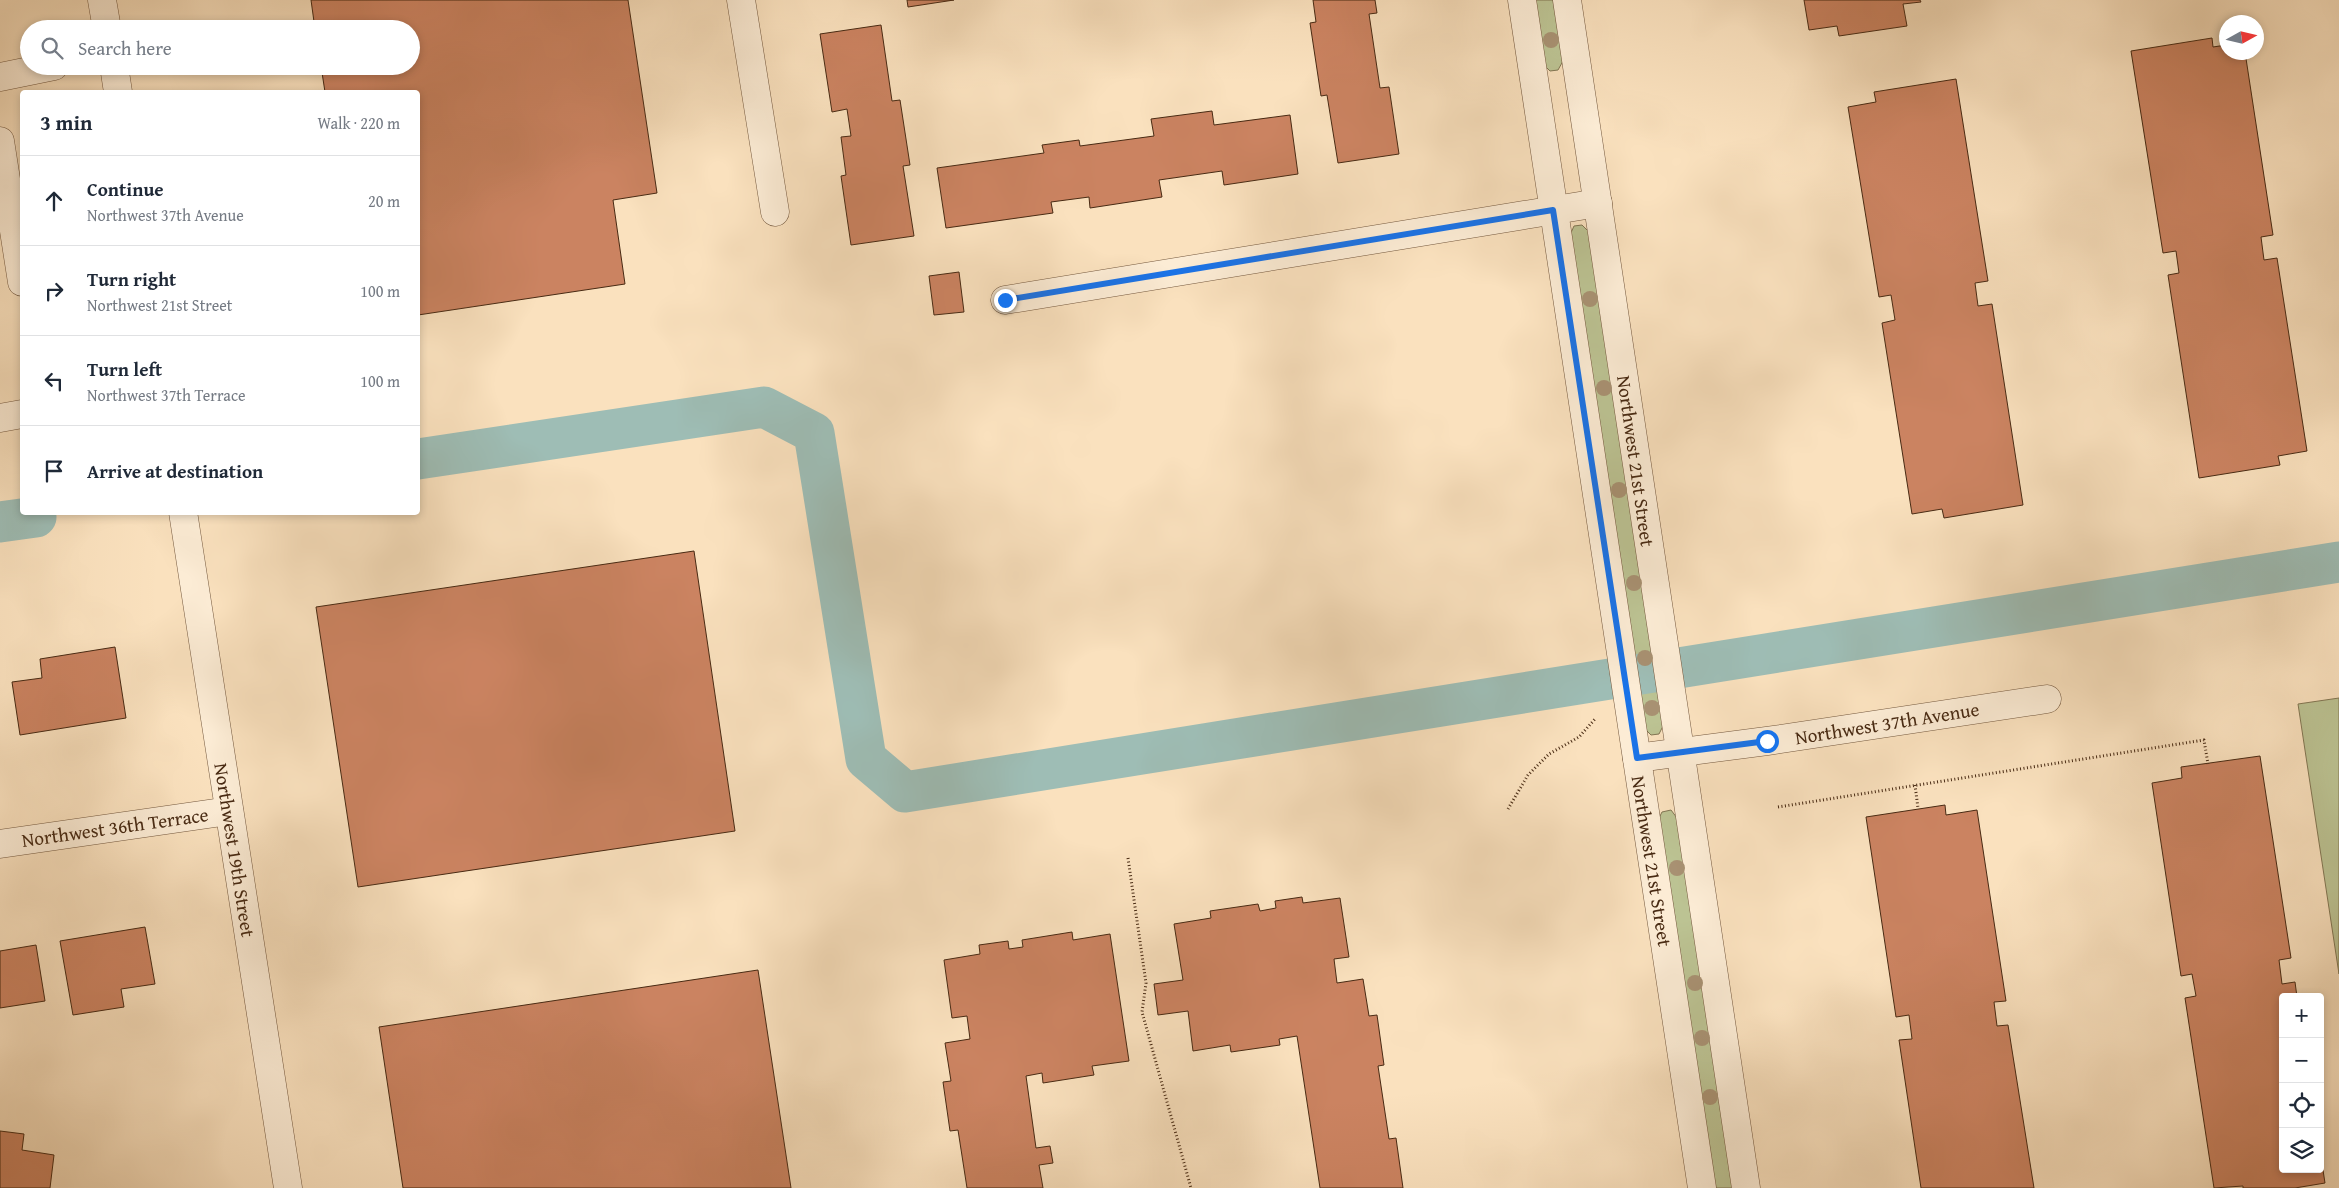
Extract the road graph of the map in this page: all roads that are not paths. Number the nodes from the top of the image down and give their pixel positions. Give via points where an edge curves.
1 (102, 0) edge
2 (741, 0) edge
3 (1522, 0) edge
4 (1567, 0) edge
5 (105, 20) edge
6 (20, 73) edge
7 (115, 75) edge
8 (0, 77) edge
9 (118, 90) edge
10 (0, 141) edge
11 (1598, 203) junction
12 (1553, 210) junction
13 (775, 212) dead end
14 (20, 269) edge
15 (1005, 300) dead end
16 (20, 414) edge
17 (0, 418) edge
18 (183, 515) edge
19 (2047, 699) dead end
20 (1681, 752) junction
21 (1637, 758) junction
22 (229, 811) junction
23 (0, 844) edge
24 (288, 1188) edge
25 (1702, 1188) edge
26 (1746, 1188) edge

1 - 5 street
2 - 13 street
3 - 12 street, Northwest 21st Street
4 - 11 street, Northwest 21st Street
6 - 8 street
7 - 9 street
10 - 14 street
11 - 12 street
11 - 20 street, Northwest 21st Street
12 - 15 street
12 - 21 street, Northwest 21st Street
16 - 17 street
18 - 22 street, Northwest 19th Street
19 - 20 street, Northwest 37th Avenue
20 - 21 street, Northwest 37th Avenue
20 - 26 street, Northwest 21st Street
21 - 25 street, Northwest 21st Street
22 - 23 street, Northwest 36th Terrace
22 - 24 street, Northwest 19th Street

